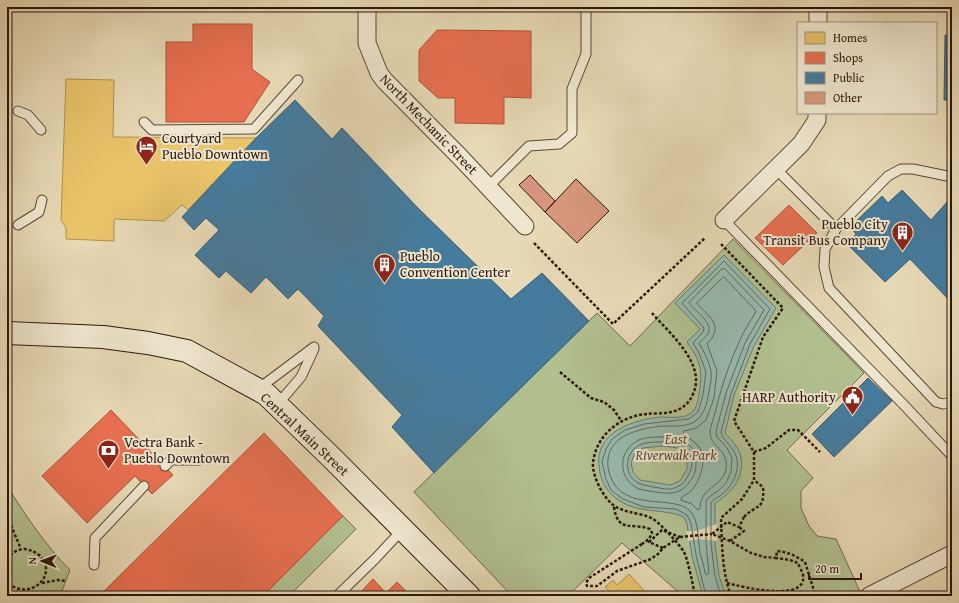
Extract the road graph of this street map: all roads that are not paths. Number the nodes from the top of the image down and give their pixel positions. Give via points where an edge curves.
1 (367, 7) edge
2 (586, 7) edge
3 (818, 7) edge
4 (818, 22) edge
5 (298, 80) dead end
6 (18, 111) dead end
7 (817, 114) edge
8 (144, 122) dead end
9 (41, 130) dead end
10 (776, 169) junction
11 (952, 177) edge
12 (488, 186) junction
13 (42, 200) dead end
14 (724, 220) joint
15 (18, 225) dead end
16 (525, 226) dead end
17 (836, 229) junction
18 (7, 333) edge
19 (257, 389) junction
20 (952, 402) edge
21 (277, 405) junction
22 (952, 456) edge
23 (199, 460) dead end
24 (165, 466) dead end
25 (144, 486) dead end
26 (403, 529) junction
27 (952, 554) edge
28 (94, 565) dead end
29 (337, 596) edge
30 (468, 596) edge
31 (869, 596) edge

1 - 12 street, North Mechanic Street via 367,43 379,73
2 - 12 lane via 586,54 572,89 572,133 559,144 529,146
3 - 4 street
5 - 8 lane via 254,129 152,130
6 - 9 lane via 28,115
7 - 10 street via 817,120 801,144
10 - 14 street
10 - 17 lane
11 - 17 lane via 901,169 888,176
12 - 16 street, North Mechanic Street
13 - 15 lane via 39,212
14 - 22 lane
17 - 20 lane via 825,249 824,267 829,288 936,402
18 - 19 street, Central Main Street via 103,337 187,351
19 - 21 street, Central Main Street
19 - 21 lane via 314,347 301,377
21 - 26 street, Central Main Street
23 - 24 lane via 171,460
25 - 28 lane via 95,538
26 - 29 lane
26 - 30 street, Central Main Street
27 - 31 street

